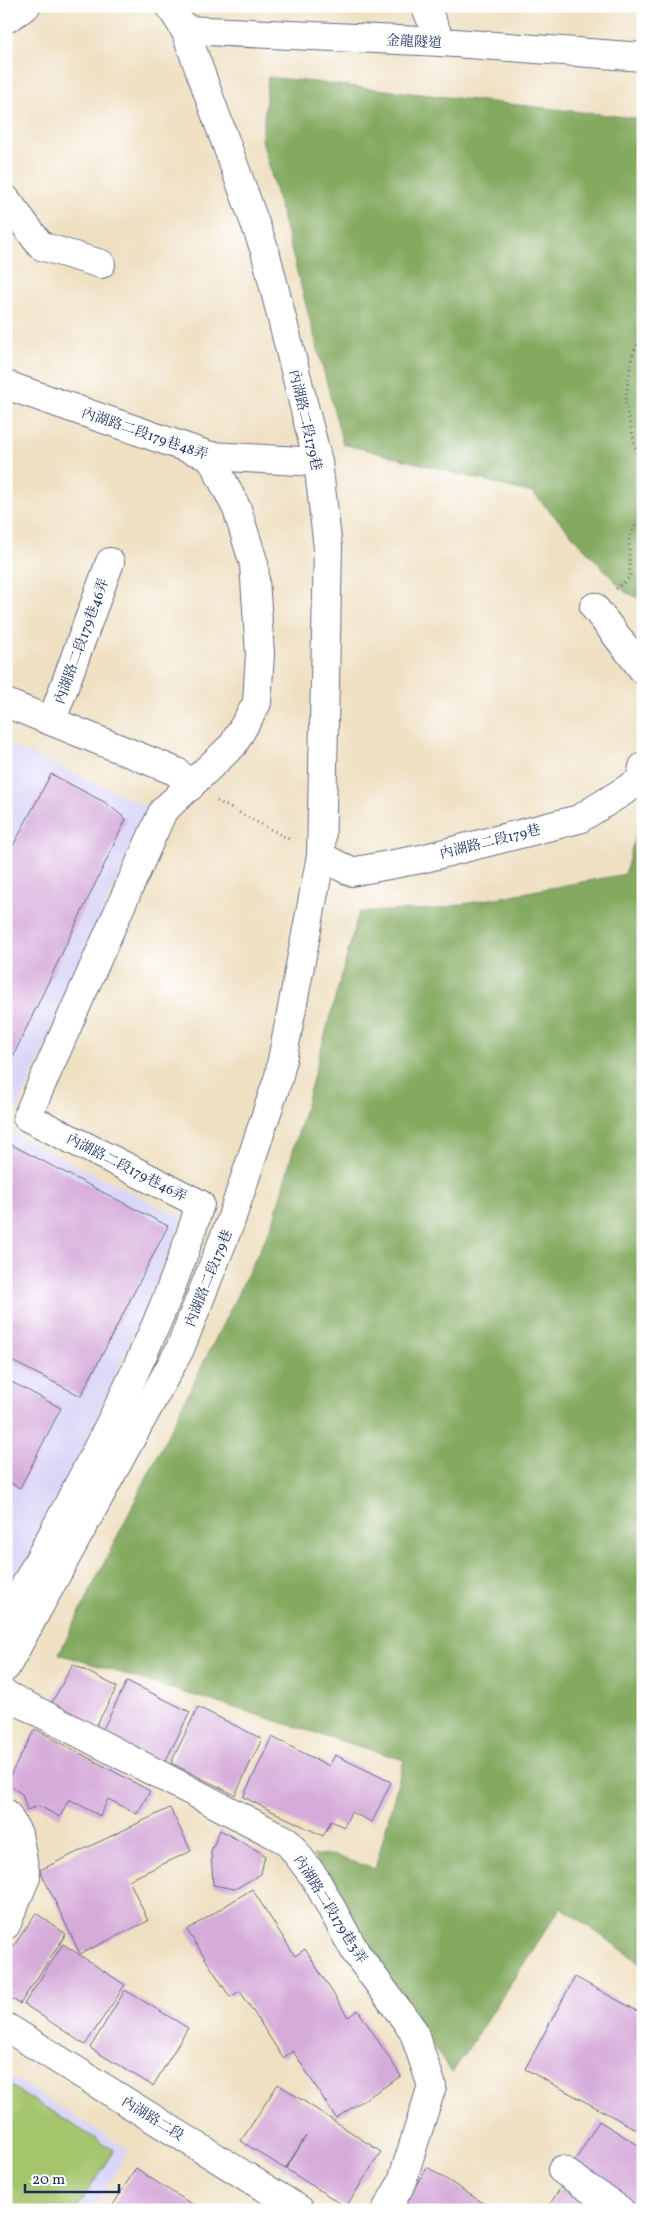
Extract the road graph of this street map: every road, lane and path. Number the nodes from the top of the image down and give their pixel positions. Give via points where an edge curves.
1 (26, 6) edge
2 (170, 6) edge
3 (425, 6) edge
4 (6, 19) edge
5 (185, 30) junction
6 (442, 42) junction
7 (643, 57) edge
8 (6, 200) edge
9 (101, 264) dead end
10 (643, 331) edge
11 (6, 385) edge
12 (210, 456) junction
13 (318, 462) junction
14 (643, 477) edge
15 (643, 491) edge
16 (110, 562) dead end
17 (594, 607) joint
18 (643, 670) edge
19 (6, 703) edge
20 (52, 720) junction
21 (643, 767) edge
22 (190, 787) junction
23 (321, 856) junction
24 (6, 1621) edge
25 (6, 1668) edge
26 (6, 1695) edge
27 (6, 1813) edge
28 (6, 1926) edge
29 (6, 2027) edge
30 (562, 2170) dead end
31 (300, 2210) edge
32 (386, 2210) edge
33 (620, 2210) edge

1 - 4 street
2 - 5 street, 內湖路二段179巷
3 - 6 street
5 - 6 street, 金龍隧道
5 - 13 street, 內湖路二段179巷 via 265,251
6 - 7 street, 金龍隧道
8 - 9 street via 41,246
10 - 14 path via 632,356 625,402
11 - 12 street, 內湖路二段179巷48弄
12 - 13 street, 內湖路二段179巷48弄
12 - 22 street, 內湖路二段179巷46弄 via 237,509 254,564 260,654 257,703 233,745
13 - 23 street, 內湖路二段179巷 via 328,548
15 - 17 path via 638,520 629,539 630,577
16 - 20 street, 內湖路二段179巷46弄
17 - 18 street
19 - 20 street, 內湖路二段179巷46弄
20 - 22 street, 內湖路二段179巷46弄 via 176,772
21 - 23 street, 內湖路二段179巷 via 640,781 579,819 421,859 351,872
22 - 23 path
22 - 24 street, 內湖路二段179巷46弄 via 164,811 27,1117 200,1204 186,1253 114,1420
23 - 25 street, 內湖路二段179巷 via 279,1076 230,1223 180,1349
26 - 32 street, 內湖路二段179巷3弄 via 287,1841 309,1871 356,1953 413,2030 432,2086 401,2184
27 - 28 street via 18,1834 26,1877
29 - 31 street, 內湖路二段
30 - 33 street

